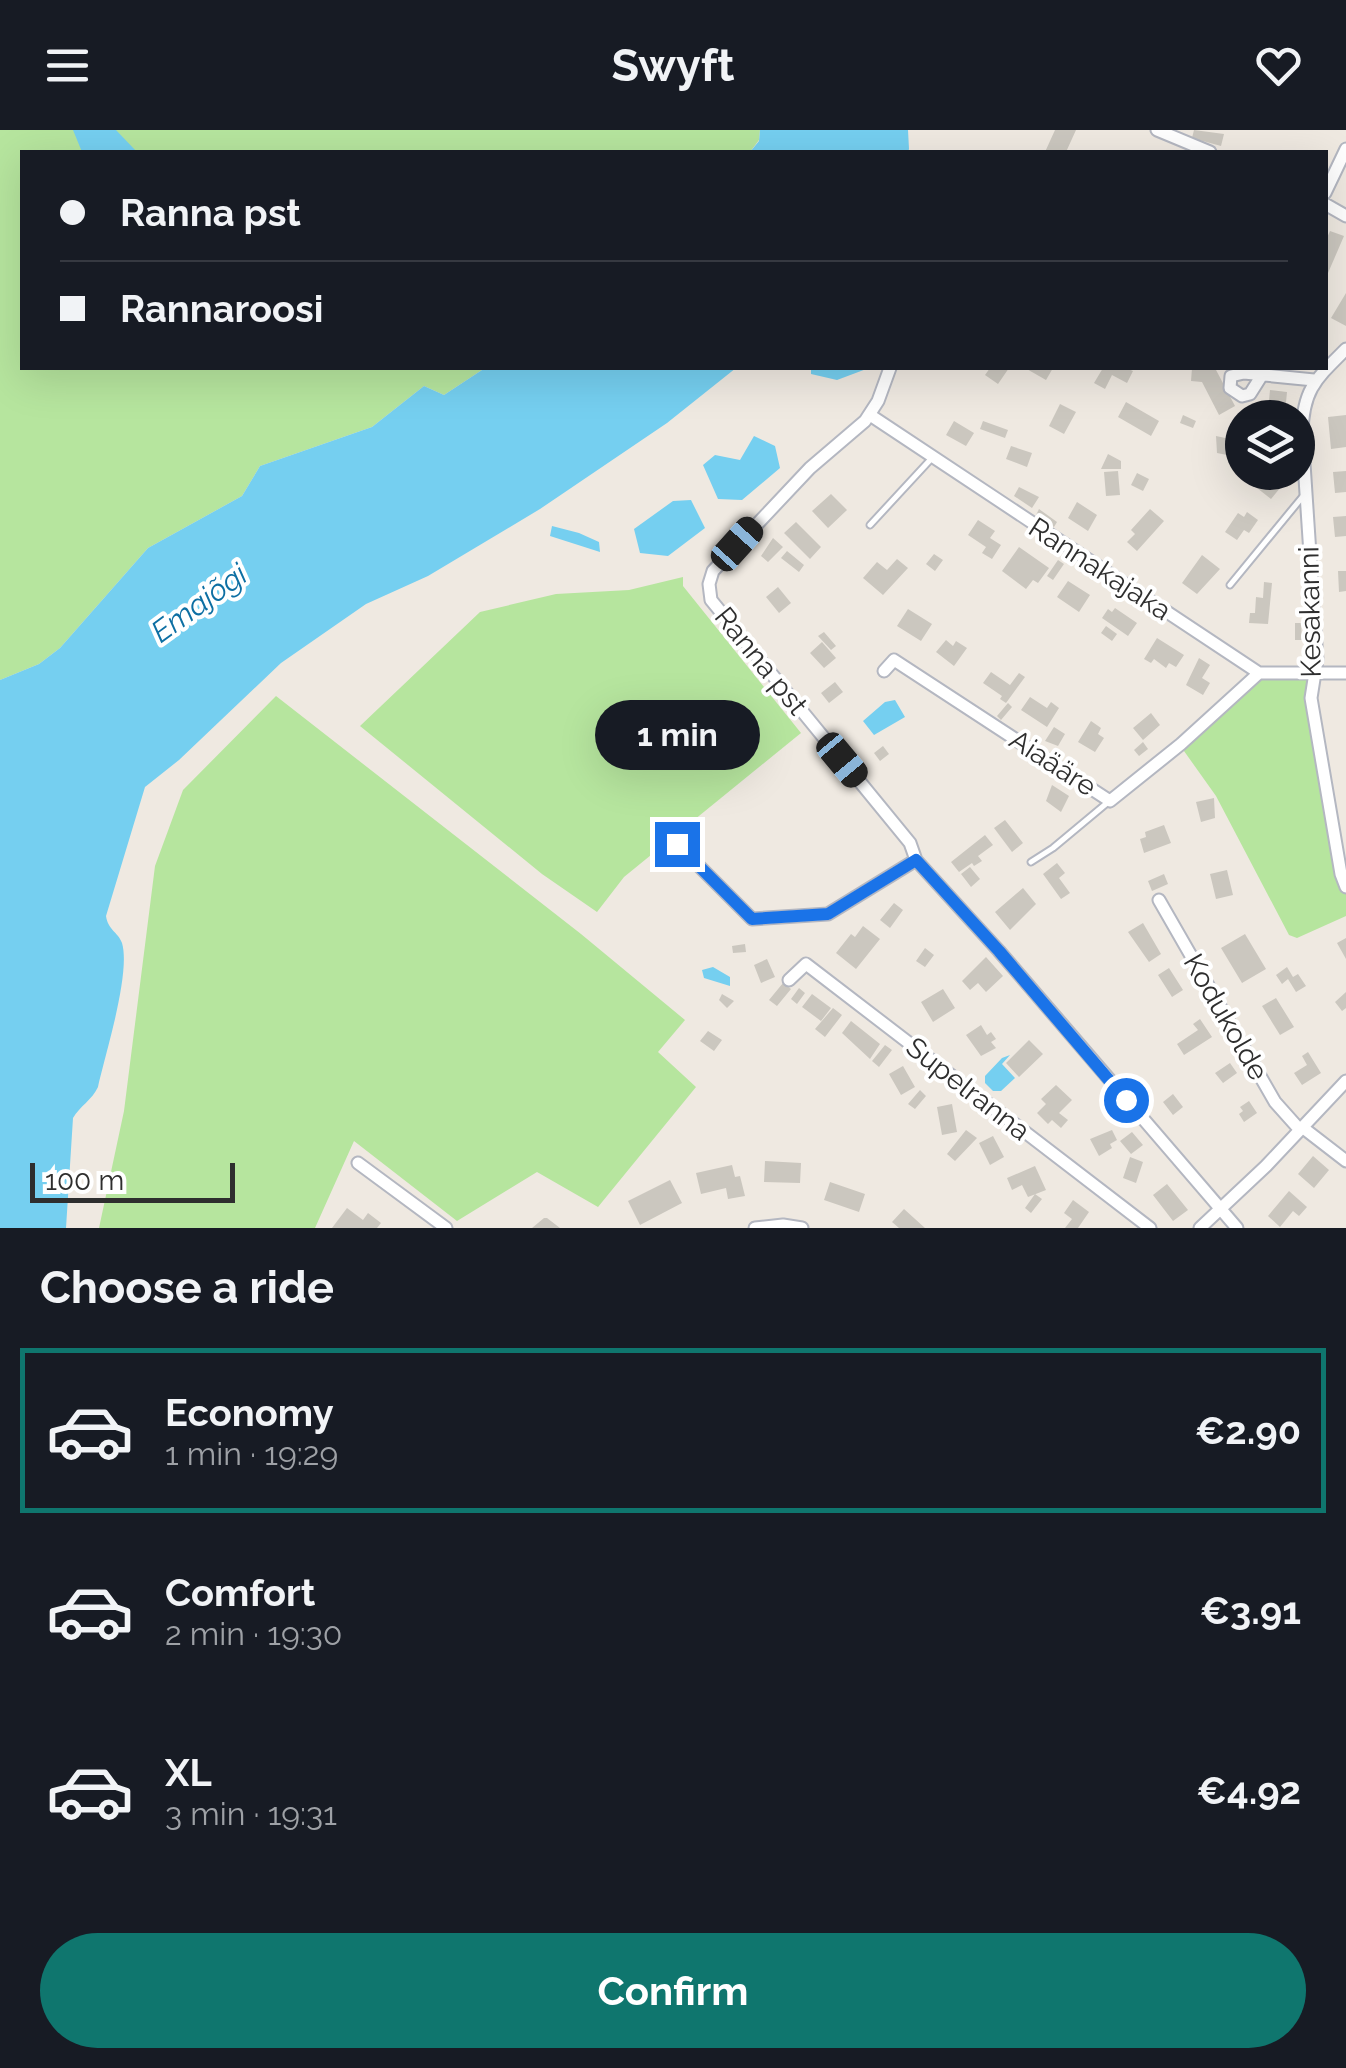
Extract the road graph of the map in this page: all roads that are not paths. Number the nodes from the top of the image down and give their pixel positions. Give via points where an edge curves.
1 (1157, 130) edge
2 (1346, 149) edge
3 (1205, 150) edge
4 (1328, 186) edge
5 (889, 370) edge
6 (1325, 370) edge
7 (1262, 375) dead end
8 (1314, 380) junction
9 (870, 416) junction
10 (932, 459) junction
11 (1306, 493) junction
12 (870, 525) dead end
13 (1230, 586) dead end
14 (884, 670) dead end
15 (1315, 672) junction
16 (1346, 673) edge
17 (1259, 674) junction
18 (1110, 800) junction
19 (677, 844) dead end
20 (916, 860) junction
21 (1031, 862) dead end
22 (1346, 887) edge
23 (1160, 900) dead end
24 (788, 980) dead end
25 (1346, 1081) edge
26 (1301, 1129) junction
27 (1346, 1162) edge
28 (358, 1163) dead end
29 (1220, 1211) junction
30 (446, 1228) edge
31 (754, 1228) edge
32 (802, 1228) edge
33 (1150, 1228) edge
34 (1200, 1228) edge
35 (1237, 1228) edge

1 - 3 street
2 - 4 street
5 - 9 street, Ranna pst
6 - 8 street
7 - 8 street
8 - 11 street, Kesakanni via 1302,405
9 - 10 street, Rannakajaka
9 - 20 street, Ranna pst via 760,518 709,584 711,600 910,843
10 - 12 lane
10 - 17 street, Rannakajaka
11 - 13 lane
11 - 15 street, Kesakanni
14 - 18 street, Aiaääre via 894,660
15 - 16 street
15 - 17 street
15 - 22 street, Kesakanni via 1311,698
17 - 18 street, Aiaääre
18 - 21 lane
19 - 20 street via 752,919 828,914
20 - 29 street, Ranna pst
23 - 26 street, Kodukolde via 1275,1102
24 - 33 street, Supelranna via 806,964
25 - 26 street
26 - 27 street, Kodukolde
26 - 29 street
28 - 30 street
29 - 34 street
29 - 35 street, Ranna pst
31 - 32 street

